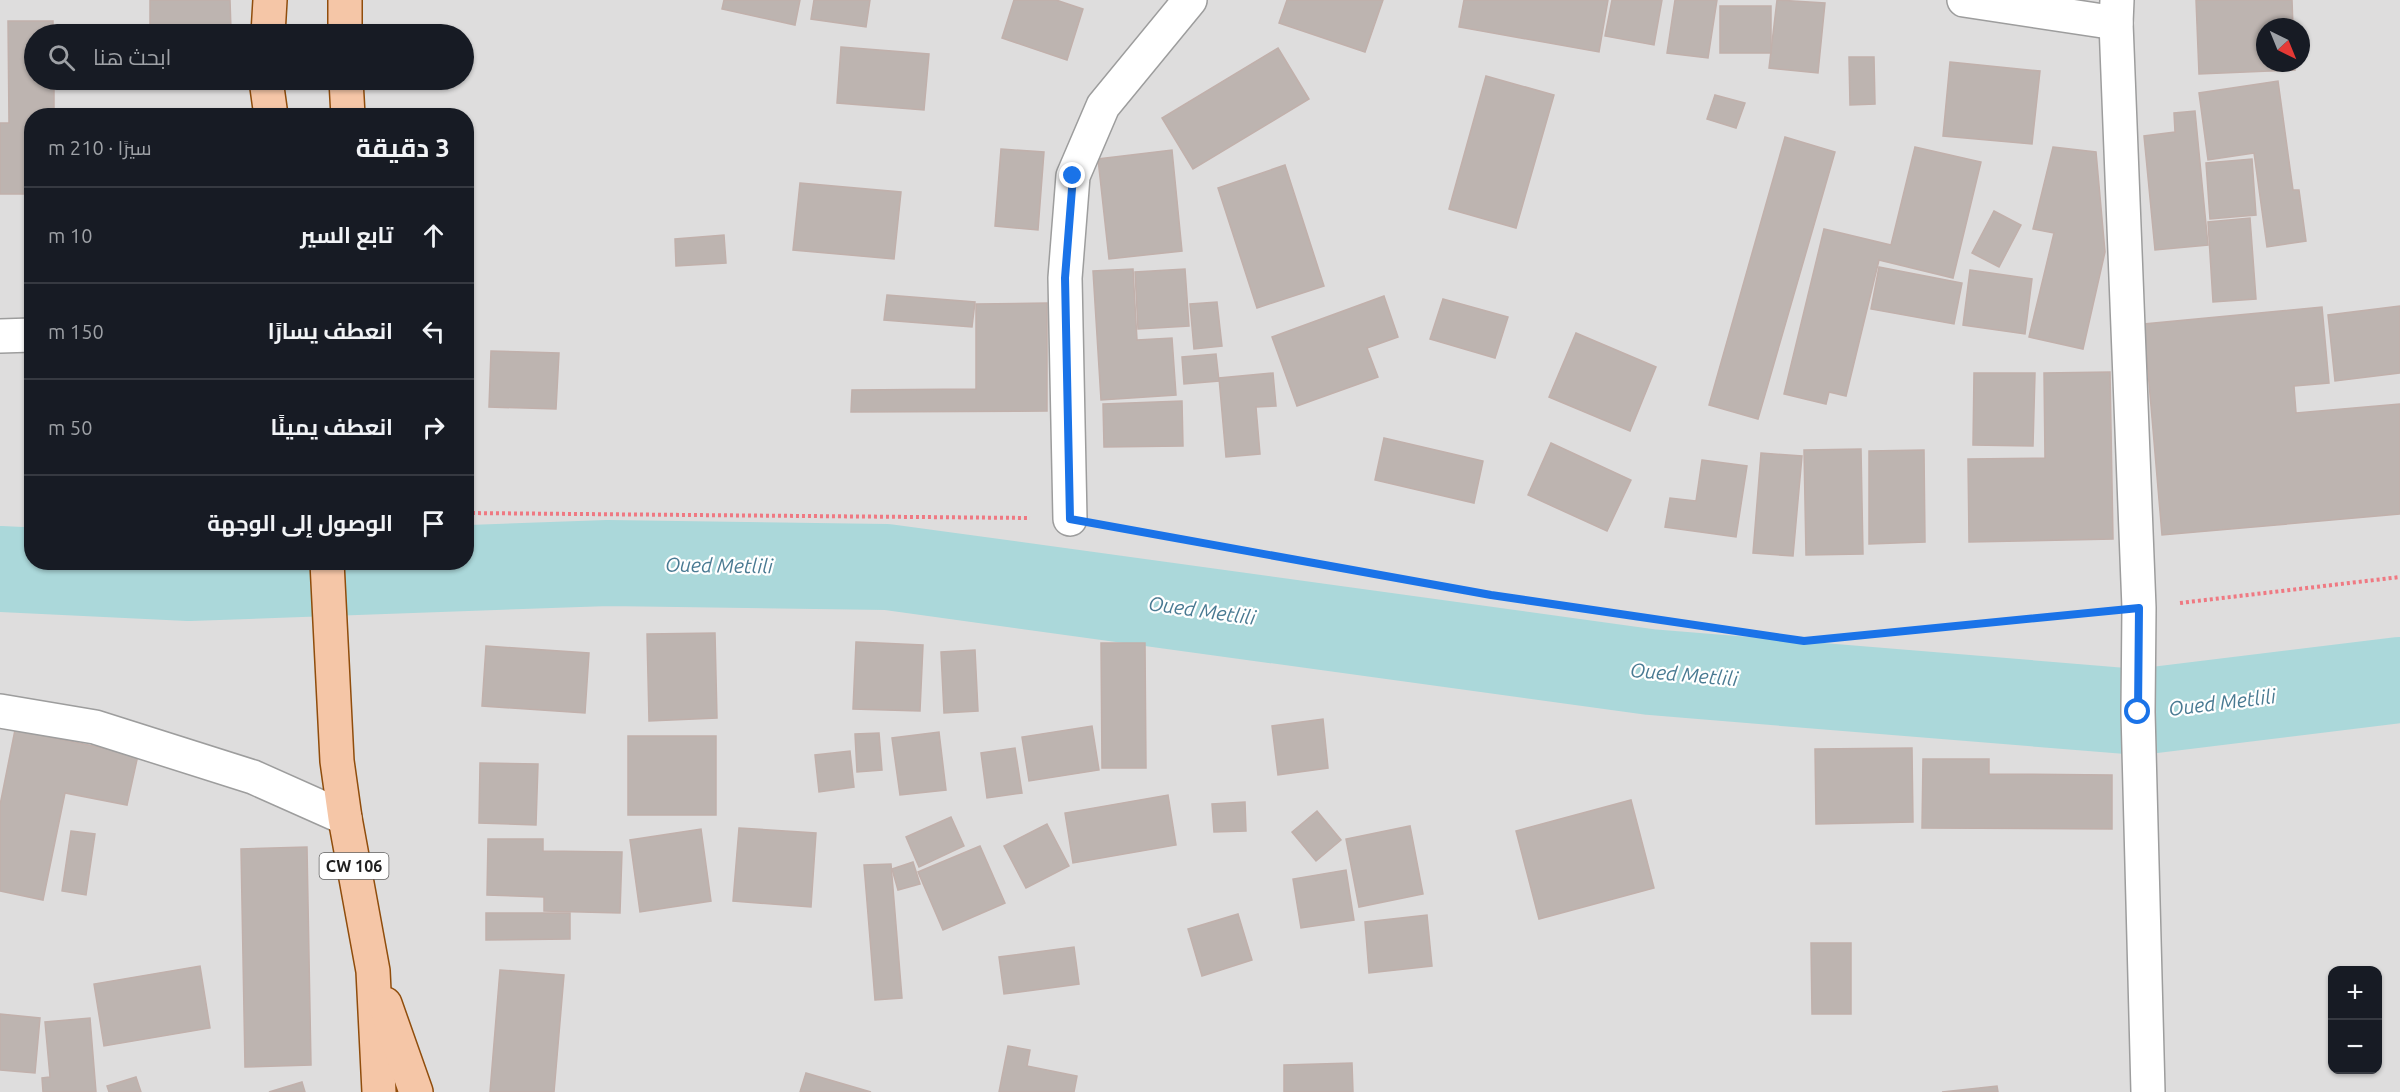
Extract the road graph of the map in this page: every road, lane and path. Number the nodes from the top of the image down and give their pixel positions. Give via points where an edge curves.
1 (270, 0) edge
2 (345, 0) edge
3 (1191, 0) edge
4 (1964, 0) edge
5 (2116, 12) edge
6 (269, 24) edge
7 (345, 24) edge
8 (268, 90) edge
9 (347, 90) edge
10 (271, 108) edge
11 (348, 108) edge
12 (24, 335) edge
13 (0, 336) edge
14 (474, 513) edge
15 (1070, 519) junction
16 (327, 570) edge
17 (2400, 577) edge
18 (2139, 608) junction
19 (0, 711) edge
20 (345, 818) junction
21 (373, 971) junction
22 (379, 1092) edge
23 (416, 1092) edge
24 (2148, 1092) edge

1 - 6 main road
2 - 7 main road
3 - 15 street via 1103,106 1073,176 1065,278
4 - 5 street
5 - 18 street
8 - 10 main road
9 - 11 main road
12 - 13 street
14 - 15 path
15 - 18 path via 1491,595 1804,641
16 - 20 main road, CW 106 via 337,761
17 - 18 path
18 - 24 street
19 - 20 street via 94,727 253,777
20 - 21 main road, CW 106
21 - 22 main road, CW 106
21 - 23 main road, CW 106

